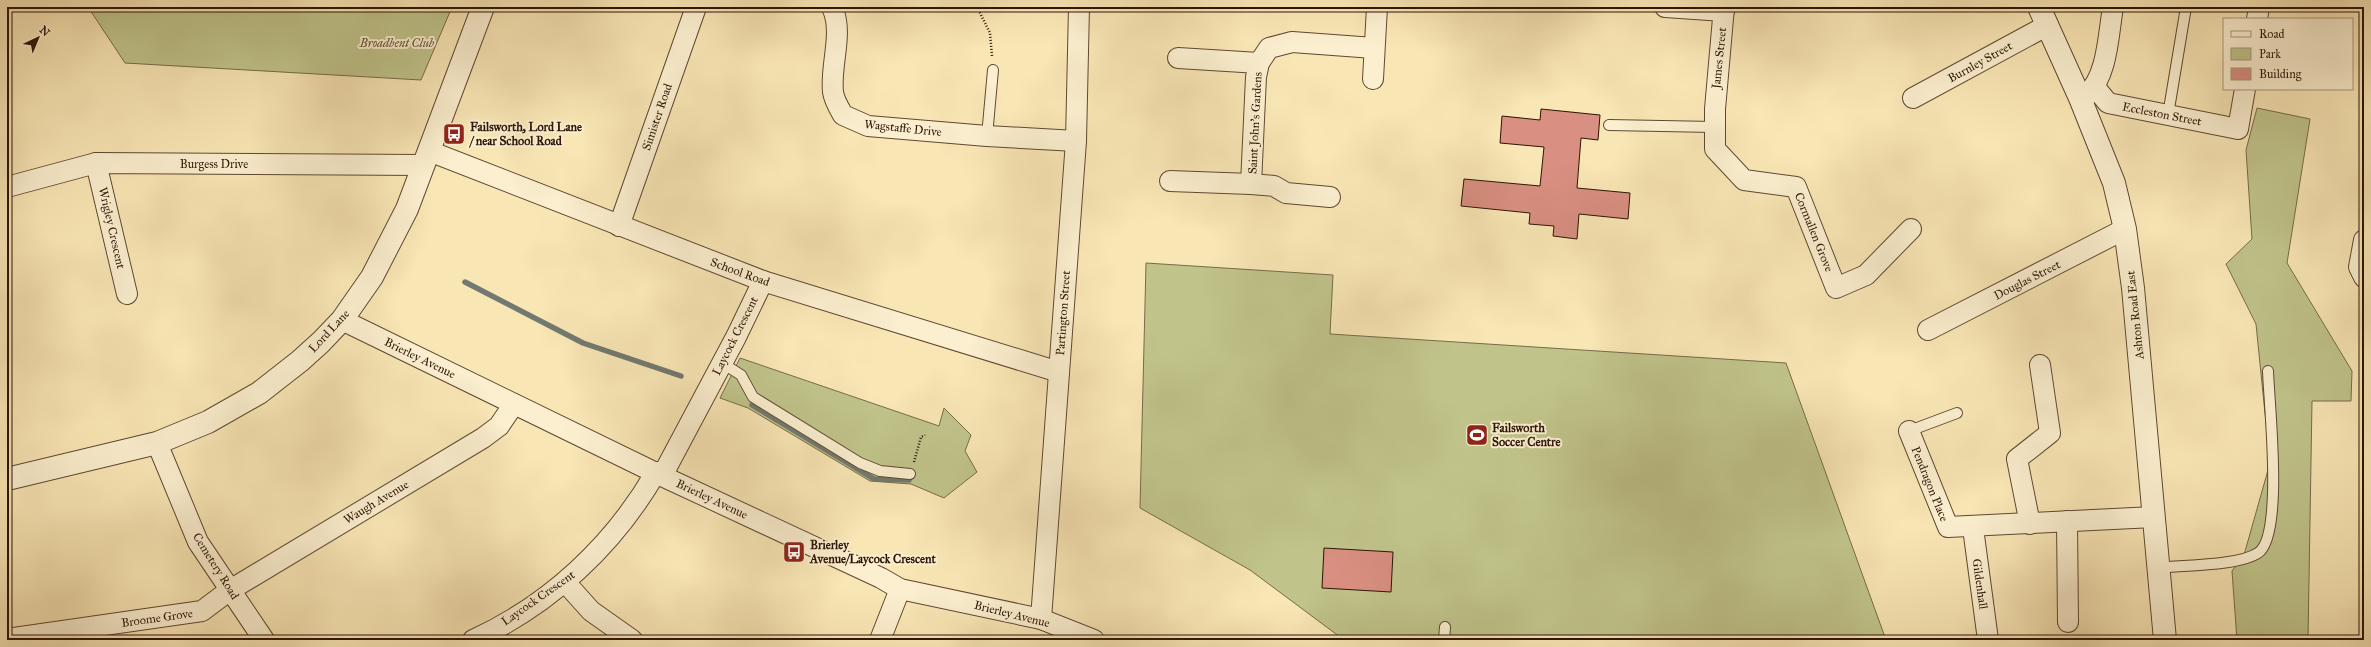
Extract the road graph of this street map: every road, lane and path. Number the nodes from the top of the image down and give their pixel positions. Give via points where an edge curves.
1 (483, 7) edge
2 (696, 7) edge
3 (832, 7) edge
4 (977, 7) edge
5 (1078, 7) edge
6 (1377, 7) edge
7 (1664, 7) edge
8 (2113, 7) edge
9 (2186, 7) edge
10 (2259, 7) edge
11 (1724, 9) edge
12 (2043, 16) edge
13 (2257, 18) edge
14 (1374, 48) junction
15 (1178, 58) dead end
16 (1259, 63) junction
17 (993, 70) joint
18 (1373, 79) dead end
19 (2245, 90) edge
20 (2087, 92) junction
21 (1913, 98) dead end
22 (2168, 115) junction
23 (1714, 118) junction
24 (1609, 125) dead end
25 (988, 136) junction
26 (1076, 141) junction
27 (426, 158) junction
28 (96, 163) junction
29 (1170, 181) dead end
30 (1252, 184) junction
31 (7, 187) edge
32 (1330, 197) dead end
33 (619, 226) junction
34 (1911, 229) dead end
35 (2125, 229) junction
36 (2364, 240) edge
37 (2364, 277) edge
38 (763, 282) junction
39 (127, 294) dead end
40 (342, 320) junction
41 (1928, 330) dead end
42 (722, 363) junction
43 (2040, 365) dead end
44 (2268, 371) dead end
45 (1059, 372) junction
46 (514, 404) junction
47 (1957, 413) dead end
48 (1909, 431) joint
49 (925, 435) dead end
50 (157, 443) junction
51 (659, 474) junction
52 (910, 474) joint
53 (7, 479) edge
54 (2154, 517) junction
55 (2067, 522) junction
56 (2030, 524) junction
57 (1973, 528) junction
58 (2159, 568) junction
59 (565, 582) junction
60 (900, 589) junction
61 (230, 590) junction
62 (1041, 619) junction
63 (2068, 622) dead end
64 (1445, 626) dead end
65 (7, 640) edge
66 (264, 640) edge
67 (473, 640) edge
68 (632, 640) edge
69 (880, 640) edge
70 (1094, 640) edge
71 (1444, 640) edge
72 (1988, 640) edge
73 (2165, 640) edge

1 - 27 street, Lord Lane
2 - 33 street, Simister Road
3 - 25 street, Wagstaffe Drive via 836,31 833,92 843,115 868,126
4 - 17 path via 990,32
5 - 26 street, Partington Street
6 - 14 street
7 - 11 street
8 - 20 street via 2104,60
9 - 22 lane
10 - 13 street
11 - 23 street, James Street
12 - 20 street, Ashton Road East
12 - 21 street, Burnley Street
14 - 16 street, Saint John's Gardens via 1292,42 1269,48
14 - 18 street
15 - 16 street, Saint John's Gardens
16 - 30 street, Saint John's Gardens via 1256,78
17 - 25 lane
19 - 22 street, Eccleston Street via 2238,129
20 - 22 street, Eccleston Street via 2108,103
20 - 35 street, Ashton Road East
23 - 24 lane
23 - 34 street, Cormallen Grove via 1715,149 1744,180 1796,187 1836,288 1866,275
25 - 26 street, Wagstaffe Drive
26 - 45 street, Partington Street
27 - 28 street, Burgess Drive
27 - 33 street, School Road
27 - 40 street, Lord Lane via 407,209 372,277
28 - 31 street, Burgess Drive
28 - 39 street, Wrigley Crescent
29 - 30 street, Saint John's Gardens
30 - 32 street, Saint John's Gardens via 1274,186 1286,193
33 - 38 street, School Road
35 - 41 street, Douglas Street
35 - 54 street, Ashton Road East via 2133,288
36 - 37 street via 2359,267
38 - 42 street, Laycock Crescent
38 - 45 street, School Road
40 - 46 street, Brierley Avenue
40 - 50 street, Lord Lane via 300,361 260,393 208,422
42 - 51 street, Laycock Crescent
42 - 52 lane via 741,376 753,398 860,463 880,471
43 - 56 street via 2050,433 2017,459
44 - 58 lane via 2274,480 2272,519 2269,537 2264,547 2257,554 2233,561
45 - 62 street, Partington Street
46 - 51 street, Brierley Avenue
46 - 61 street, Waugh Avenue via 499,426 483,438
47 - 48 lane
48 - 57 street, Pendragon Place via 1948,528
49 - 52 path via 921,437
50 - 53 street, Lord Lane
50 - 61 street, Cemetery Road via 198,542
51 - 59 street, Laycock Crescent via 599,551
51 - 60 street, Brierley Avenue
54 - 55 street, Pendragon Place
54 - 58 street, Ashton Road East
55 - 56 street, Pendragon Place
55 - 63 street
56 - 57 street, Pendragon Place
57 - 72 street, Gildenhall
58 - 73 street, Ashton Road East
59 - 67 street, Laycock Crescent via 519,614
59 - 68 street via 590,611
60 - 62 street, Brierley Avenue
60 - 69 street
61 - 65 street, Broome Grove via 202,611
61 - 66 street, Cemetery Road
62 - 70 street, Brierley Avenue
64 - 71 lane

